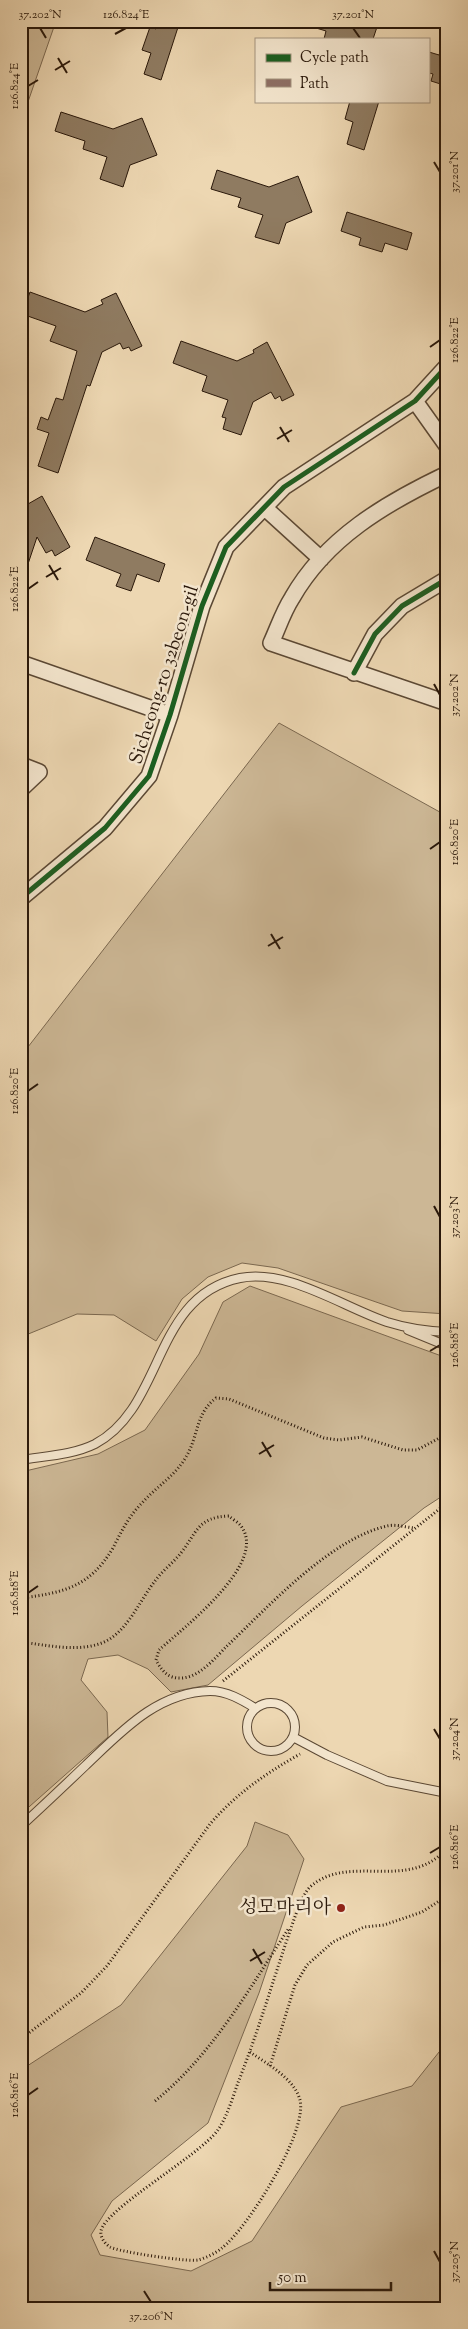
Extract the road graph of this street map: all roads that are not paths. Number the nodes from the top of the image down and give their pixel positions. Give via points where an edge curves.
1 (447, 366) edge
2 (415, 401) junction
3 (447, 446) edge
4 (447, 474) edge
5 (265, 508) junction
6 (321, 559) junction
7 (447, 579) edge
8 (21, 663) edge
9 (354, 673) junction
10 (447, 703) edge
11 (170, 715) junction
12 (21, 765) edge
13 (21, 789) edge
14 (21, 898) edge
15 (388, 1322) junction
16 (447, 1332) edge
17 (447, 1346) edge
18 (21, 1460) edge
19 (256, 1708) junction
20 (293, 1737) junction
21 (447, 1793) edge
22 (21, 1826) edge

1 - 2 street, Sicheong-ro 32beon-gil
2 - 3 street
2 - 5 street, Sicheong-ro 32beon-gil via 284,487
4 - 6 street via 407,493 351,529
5 - 6 street
5 - 11 street, Sicheong-ro 32beon-gil via 226,547 202,606
6 - 9 street via 292,598 271,643
7 - 9 street via 402,606 375,634
8 - 11 street
9 - 10 street
11 - 14 street, Sicheong-ro 32beon-gil via 149,776 104,828
12 - 13 street via 39,772
15 - 16 lane
15 - 17 lane
15 - 18 lane via 276,1278 240,1278 219,1284 185,1309 134,1406 110,1434 78,1451
19 - 20 lane via 270,1703 286,1708 295,1721
19 - 20 lane via 247,1722 253,1744 275,1751 289,1744
19 - 22 lane via 241,1699 210,1691 157,1705 124,1729
20 - 21 lane via 386,1781

